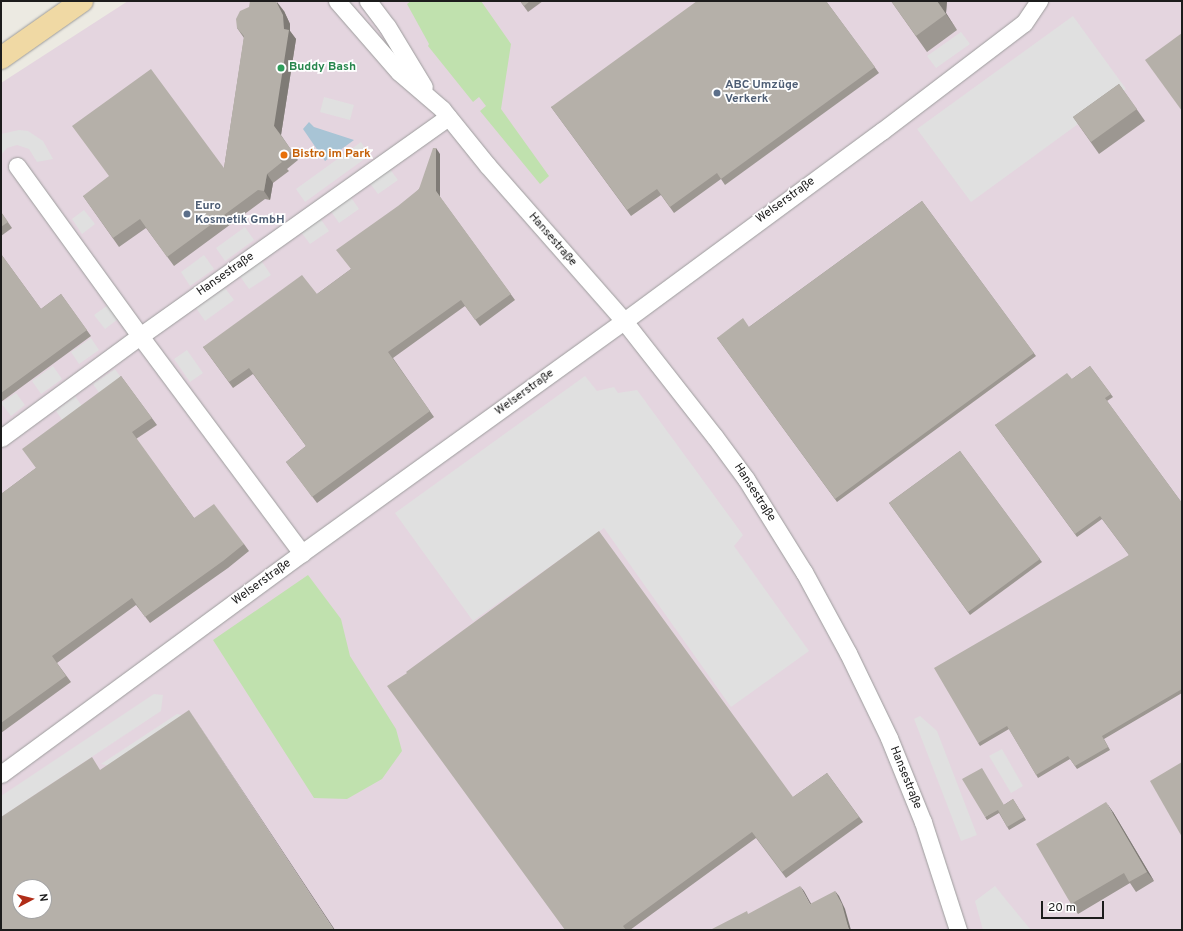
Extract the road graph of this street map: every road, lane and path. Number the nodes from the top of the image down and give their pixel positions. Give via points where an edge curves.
1 (82, 1) edge
2 (337, 1) edge
3 (368, 1) edge
4 (1039, 1) edge
5 (1, 58) edge
6 (430, 98) junction
7 (448, 117) junction
8 (17, 166) dead end
9 (624, 321) junction
10 (140, 336) junction
11 (1, 438) edge
12 (302, 553) junction
13 (1, 774) edge
14 (958, 930) edge

1 - 5 main road
2 - 6 street, Hansestraße via 399,72
3 - 6 street, Hansestraße via 387,26
4 - 9 street, Welserstraße via 1024,23
6 - 7 street, Hansestraße
7 - 9 street, Hansestraße
7 - 10 street, Hansestraße
8 - 10 street
9 - 12 street, Welserstraße
9 - 14 street, Hansestraße via 737,467 804,572 848,653 889,738 923,822
10 - 11 street, Hansestraße
10 - 12 street
12 - 13 street, Welserstraße

